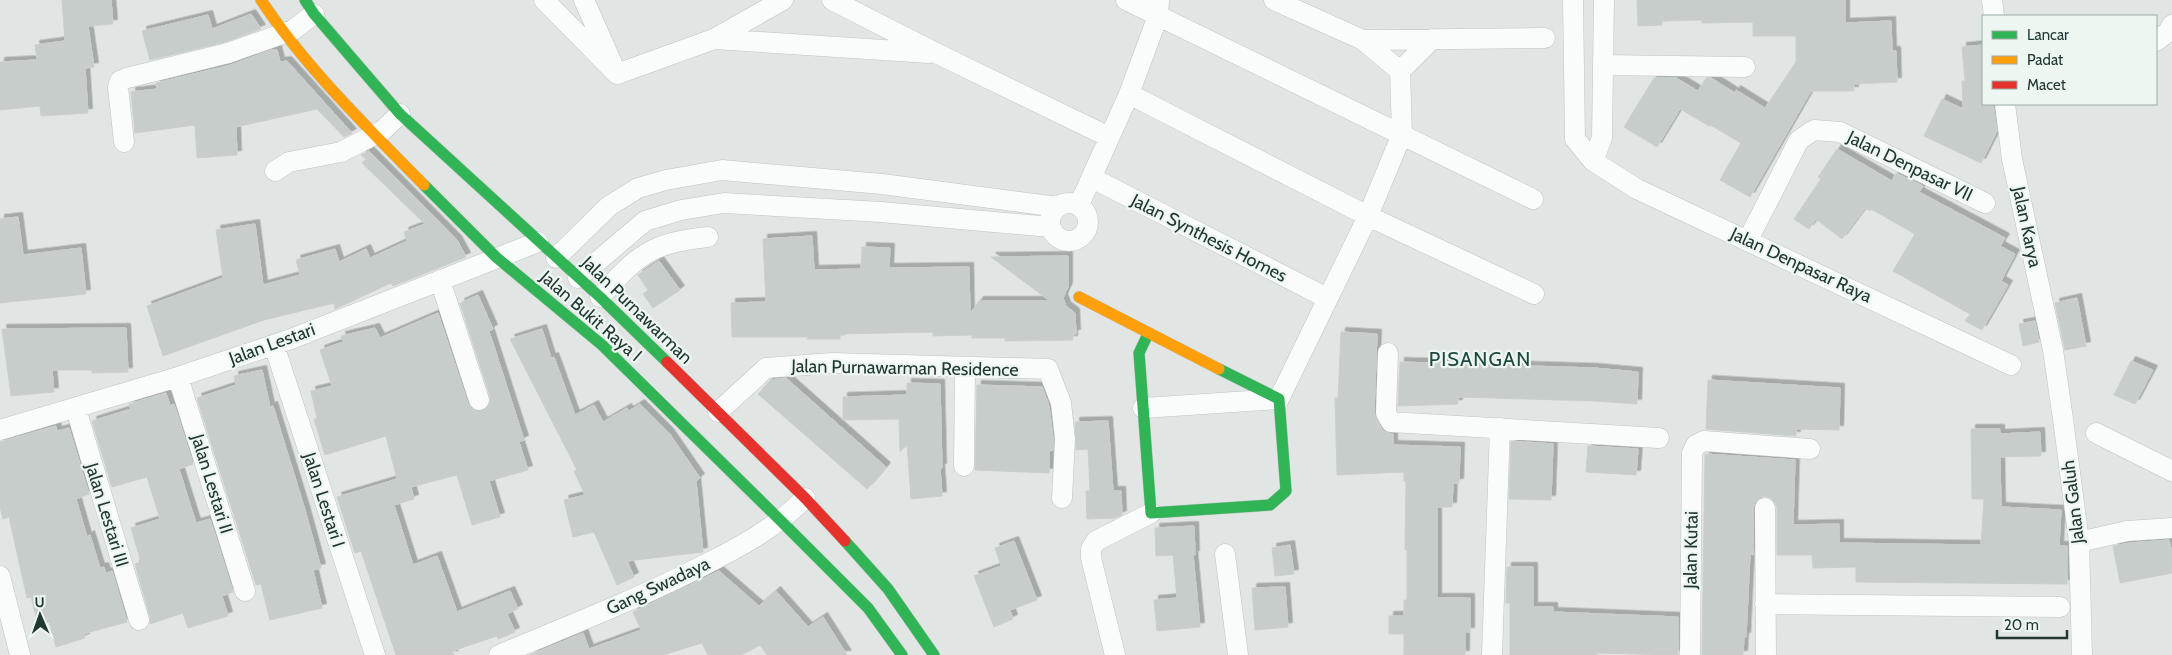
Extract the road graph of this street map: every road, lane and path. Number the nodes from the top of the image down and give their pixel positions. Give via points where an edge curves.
1 (261, 0) edge
2 (544, 0) edge
3 (584, 0) edge
4 (783, 0) edge
5 (832, 0) edge
6 (1126, 0) edge
7 (1274, 0) edge
8 (1573, 0) edge
9 (1604, 0) edge
10 (1992, 0) edge
11 (1158, 8) edge
12 (1994, 15) edge
13 (300, 20) edge
14 (2172, 25) edge
15 (1545, 38) dead end
16 (714, 39) junction
17 (1363, 40) junction
18 (1432, 40) junction
19 (2157, 40) edge
20 (936, 53) junction
21 (1604, 65) junction
22 (1745, 67) dead end
23 (1400, 71) junction
24 (617, 74) junction
25 (1129, 94) junction
26 (2005, 105) edge
27 (400, 114) junction
28 (374, 134) junction
29 (1402, 134) junction
30 (1109, 137) junction
31 (124, 142) dead end
32 (1593, 161) junction
33 (722, 170) junction
34 (275, 171) dead end
35 (1092, 178) junction
36 (882, 184) junction
37 (1533, 199) dead end
38 (724, 203) junction
39 (1986, 203) dead end
40 (1079, 205) junction
41 (1058, 206) junction
42 (881, 212) junction
43 (1368, 216) junction
44 (1051, 227) junction
45 (708, 237) dead end
46 (1748, 240) junction
47 (531, 245) junction
48 (501, 256) junction
49 (556, 258) junction
50 (578, 278) junction
51 (440, 280) junction
52 (1534, 294) dead end
53 (600, 297) junction
54 (1079, 297) dead end
55 (1327, 298) junction
56 (1148, 334) junction
57 (274, 345) junction
58 (2053, 350) joint
59 (1388, 353) dead end
60 (2012, 365) dead end
61 (964, 367) junction
62 (178, 377) junction
63 (1279, 399) junction
64 (479, 400) dead end
65 (1143, 408) junction
66 (76, 409) junction
67 (718, 412) junction
68 (1, 426) edge
69 (1500, 428) junction
70 (2096, 434) dead end
71 (1659, 438) dead end
72 (1810, 449) dead end
73 (964, 466) dead end
74 (2172, 471) edge
75 (1062, 498) dead end
76 (1765, 508) dead end
77 (794, 509) junction
78 (1151, 513) junction
79 (2172, 528) edge
80 (2079, 542) junction
81 (1225, 554) dead end
82 (0, 576) edge
83 (245, 591) dead end
84 (1766, 604) junction
85 (2060, 607) dead end
86 (139, 620) dead end
87 (20, 655) edge
88 (375, 655) edge
89 (499, 655) edge
90 (902, 655) edge
91 (934, 655) edge
92 (1115, 655) edge
93 (1238, 655) edge
94 (1492, 655) edge
95 (1690, 655) edge
96 (1766, 655) edge
97 (2082, 655) edge

1 - 13 street, Jalan Bukit Raya I
2 - 24 street
3 - 24 street
4 - 16 street
5 - 20 street
6 - 11 street
7 - 17 street
8 - 32 street, Jalan Denpasar Raya via 1575,139
9 - 21 street
10 - 12 street
11 - 25 street
11 - 29 street
13 - 27 street, Jalan Purnawarman
13 - 28 street, Jalan Bukit Raya I
13 - 31 street via 228,53 120,81
14 - 19 street
15 - 18 street
16 - 20 street
16 - 24 street
17 - 18 street
17 - 23 street
18 - 23 street
20 - 30 street
21 - 22 street
21 - 32 street via 1602,138
23 - 29 street
25 - 30 street
25 - 43 street
26 - 58 street, Jalan Karya via 2012,159
27 - 28 street
27 - 47 street, Jalan Purnawarman
28 - 34 street via 341,152 289,162
28 - 48 street, Jalan Bukit Raya I
29 - 37 street
29 - 43 street
30 - 35 street
32 - 46 street, Jalan Denpasar Raya via 1638,189
33 - 36 street
33 - 38 street
33 - 49 street via 638,188 609,206
35 - 40 street
35 - 55 street, Jalan Synthesis Homes
36 - 41 street
36 - 42 street
38 - 42 street
38 - 50 street via 645,220
39 - 46 street, Jalan Denpasar VII via 1840,132 1814,130 1799,140
40 - 41 street via 1072,202
40 - 44 street via 1088,216 1089,224 1081,237 1067,241
41 - 44 street via 1050,219
42 - 44 street
43 - 52 street
43 - 55 street
45 - 53 street via 684,239 644,253
46 - 60 street, Jalan Denpasar Raya
47 - 48 street, Jalan Lestari
47 - 49 street, Jalan Purnawarman
48 - 51 street, Jalan Lestari
48 - 77 street, Jalan Bukit Raya I
49 - 50 street, Jalan Purnawarman
50 - 53 street, Jalan Purnawarman
51 - 57 street, Jalan Lestari
51 - 64 street
53 - 67 street, Jalan Purnawarman
54 - 56 street
55 - 63 street
56 - 63 street
56 - 65 street via 1139,353
57 - 62 street, Jalan Lestari
57 - 88 street, Jalan Lestari I
58 - 80 street, Jalan Galuh
59 - 69 street via 1386,413 1391,422
61 - 67 street, Jalan Purnawarman Residence via 832,363 766,368
61 - 73 street
61 - 75 street, Jalan Purnawarman Residence via 1048,369 1061,402 1065,439
62 - 66 street, Jalan Lestari
62 - 83 street, Jalan Lestari II
63 - 65 street
63 - 78 street via 1286,491 1279,499 1270,505
65 - 78 street
66 - 68 street, Jalan Lestari
66 - 86 street, Jalan Lestari III
67 - 77 street, Jalan Purnawarman
69 - 71 street
69 - 94 street
70 - 74 street
72 - 95 street, Jalan Kutai via 1704,441 1696,445 1692,453
76 - 84 street
77 - 89 street, Gang Swadaya via 730,552 662,587
77 - 90 street, Jalan Bukit Raya I
77 - 91 street, Jalan Purnawarman via 888,589
78 - 92 street via 1096,541 1091,549 1090,558
79 - 80 street via 2127,531
80 - 97 street, Jalan Galuh
81 - 93 street
82 - 87 street
84 - 85 street
84 - 96 street

